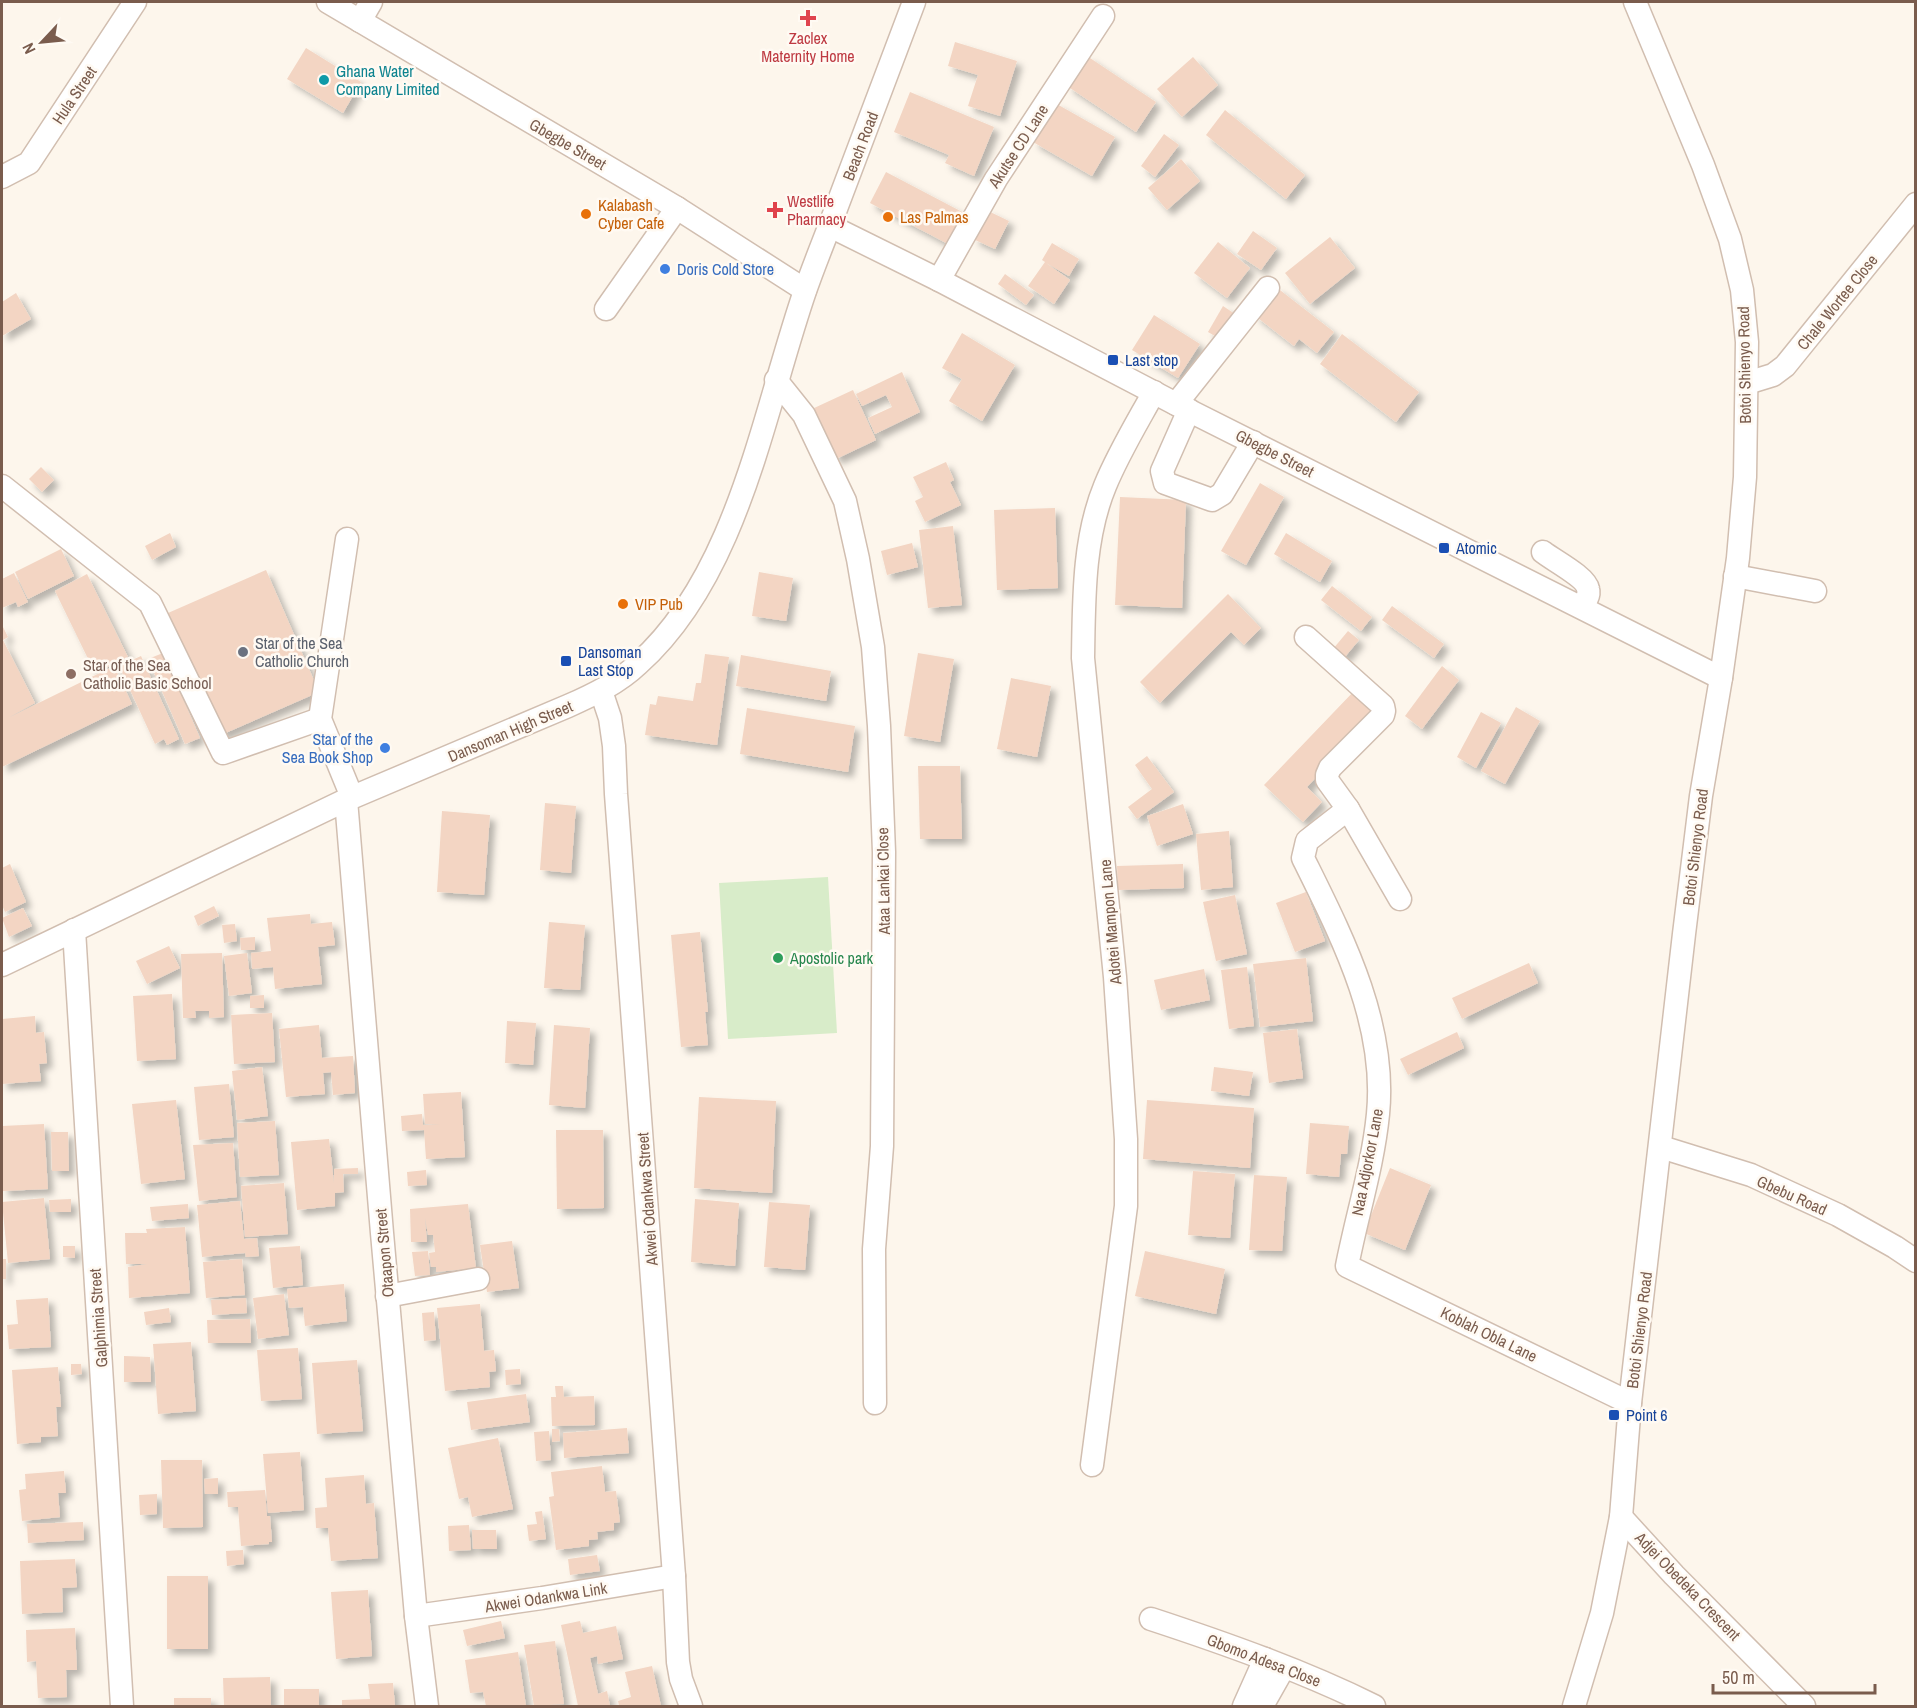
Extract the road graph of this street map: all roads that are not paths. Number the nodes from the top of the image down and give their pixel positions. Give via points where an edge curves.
1 (135, 2) edge
2 (328, 2) edge
3 (371, 2) edge
4 (914, 2) edge
5 (1635, 2) edge
6 (1103, 16) dead end
7 (360, 21) junction
8 (2, 177) edge
9 (1916, 204) edge
10 (677, 208) junction
11 (830, 226) junction
12 (939, 280) junction
13 (1268, 288) dead end
14 (805, 290) junction
15 (606, 309) dead end
16 (776, 380) junction
17 (1747, 383) junction
18 (1154, 392) junction
19 (1182, 407) junction
20 (1253, 442) junction
21 (2, 486) edge
22 (347, 539) dead end
23 (1543, 552) dead end
24 (1735, 576) junction
25 (1815, 591) dead end
26 (1581, 607) junction
27 (1306, 637) dead end
28 (1721, 678) junction
29 (601, 691) junction
30 (320, 719) junction
31 (349, 798) junction
32 (1348, 809) junction
33 (1400, 899) dead end
34 (74, 930) junction
35 (2, 965) edge
36 (1661, 1147) junction
37 (1916, 1261) edge
38 (1347, 1266) joint
39 (478, 1279) dead end
40 (387, 1296) junction
41 (876, 1403) dead end
42 (1630, 1403) junction
43 (1092, 1465) dead end
44 (1622, 1517) junction
45 (674, 1576) junction
46 (416, 1616) junction
47 (1151, 1619) dead end
48 (1275, 1663) junction
49 (122, 1707) edge
50 (427, 1707) edge
51 (691, 1707) edge
52 (1245, 1707) edge
53 (1262, 1707) edge
54 (1374, 1707) edge
55 (1574, 1707) edge
56 (1804, 1707) edge

1 - 8 street, Hula Street via 28,163
2 - 7 street, Gbegbe Street
3 - 7 street
4 - 11 street, Beach Road
5 - 17 street, Botoi Shienyo Road via 1730,239 1742,290
6 - 12 street, Akutse CD Lane via 996,178
7 - 10 street, Gbegbe Street
9 - 17 street, Chale Wortee Close via 1785,366 1773,375
10 - 14 street, Gbegbe Street
10 - 15 street
11 - 12 street, Gbegbe Street
11 - 14 street, Beach Road
12 - 18 street, Gbegbe Street
13 - 19 street
14 - 16 street, Dansoman High Street
16 - 29 street, Dansoman High Street via 747,478 724,539 697,592 668,633 638,665
16 - 41 street, Ataa Lankai Close via 804,415 846,501 873,647 884,852 882,1146 874,1250
17 - 24 street, Botoi Shienyo Road via 1745,477
18 - 19 street, Gbegbe Street
18 - 43 street, Adotei Mampon Lane via 1105,486 1092,529 1084,606 1083,658 1115,977 1126,1139 1126,1206
19 - 20 street, Gbegbe Street
19 - 20 street via 1162,471 1165,483 1212,500 1222,494
20 - 26 street, Gbegbe Street
21 - 30 street via 150,603 223,753
22 - 30 street
23 - 26 street via 1584,581 1588,590
24 - 25 street
24 - 28 street, Botoi Shienyo Road
26 - 28 street, Gbegbe Street
27 - 32 street via 1383,706 1383,715 1327,775
28 - 36 street, Botoi Shienyo Road via 1701,796
29 - 31 street, Dansoman High Street
29 - 45 street, Akwei Odankwa Street via 614,746
30 - 31 street, Otaapon Street
31 - 34 street, Dansoman High Street
31 - 40 street, Otaapon Street
32 - 33 street
32 - 38 street, Naa Adjorkor Lane via 1307,841 1303,858 1349,956 1375,1034 1380,1074 1371,1158
34 - 35 street, Dansoman High Street
34 - 49 street, Galphimia Street
36 - 37 street, Gbebu Road via 1751,1175 1838,1215
36 - 42 street, Botoi Shienyo Road
38 - 42 street, Koblah Obla Lane
39 - 40 street
40 - 46 street, Otaapon Street
42 - 44 street, Botoi Shienyo Road
44 - 55 street, Botoi Shienyo Road via 1602,1612
44 - 56 street, Adjei Obedeka Crescent
45 - 46 street, Akwei Odankwa Link
45 - 51 street, Akwei Odankwa Street via 678,1662
46 - 50 street, Otaapon Street
47 - 48 street, Gbomo Adesa Close
48 - 52 street
48 - 53 street
48 - 54 street, Gbomo Adesa Close

